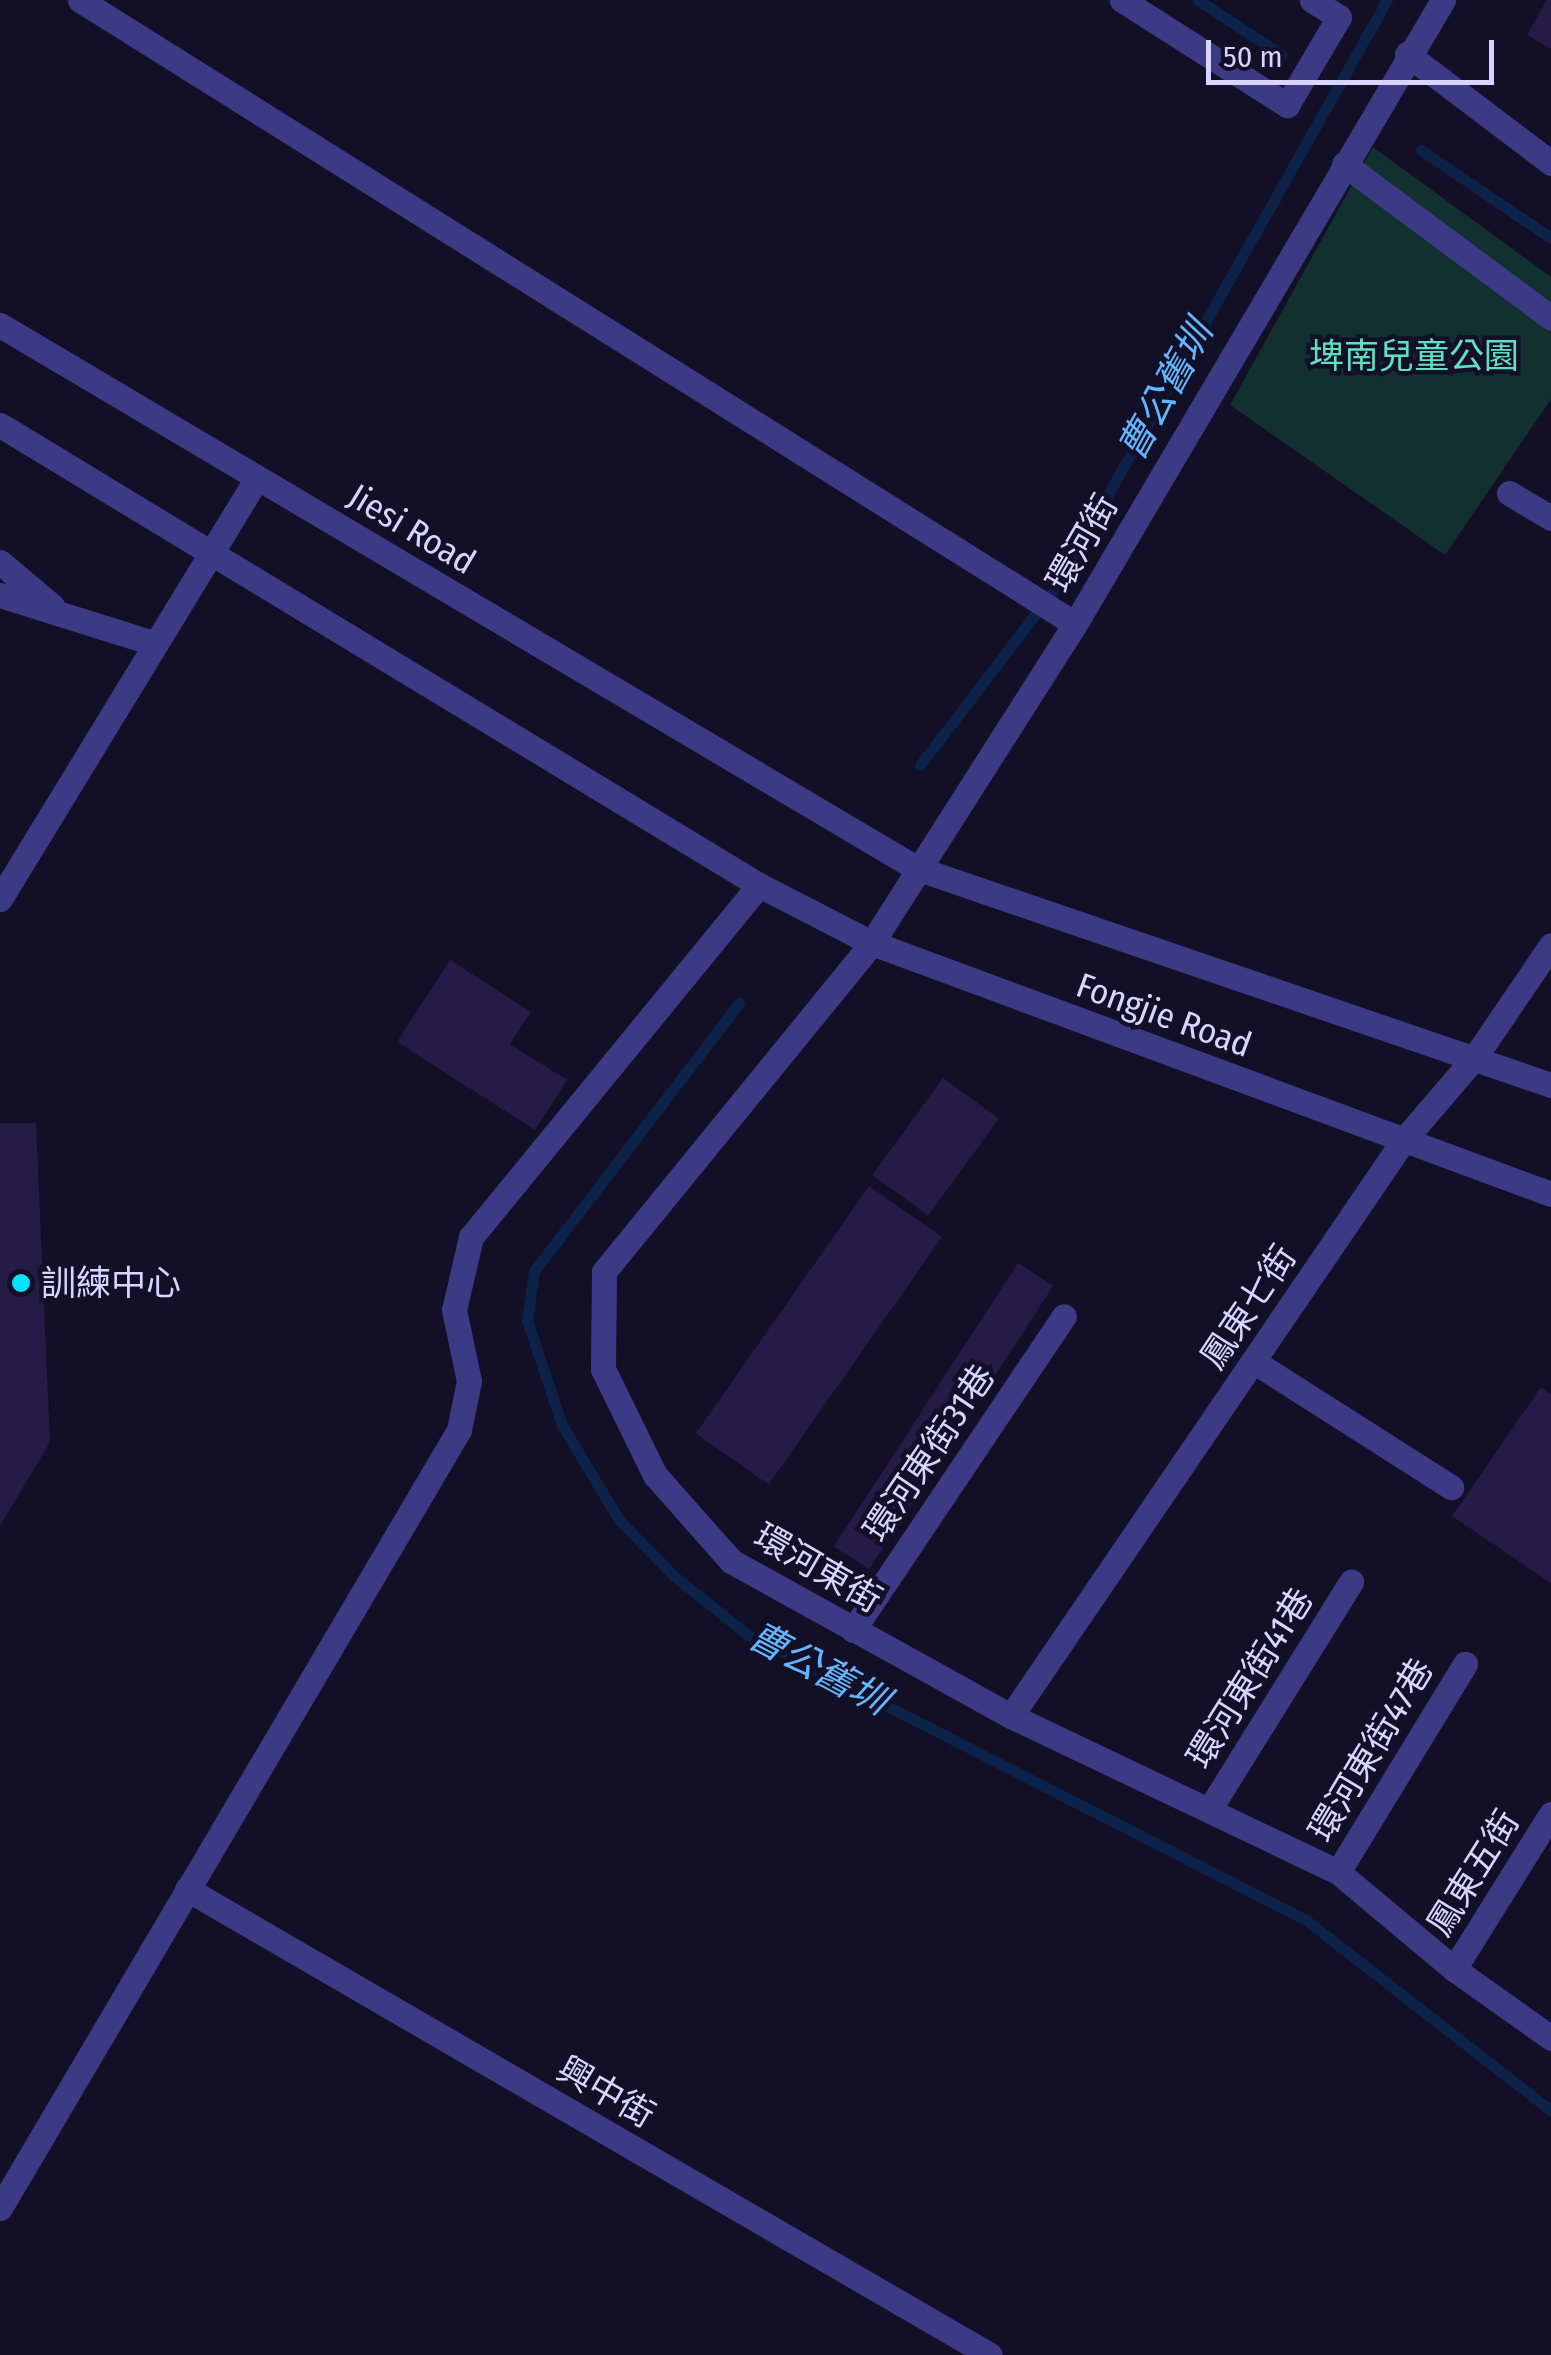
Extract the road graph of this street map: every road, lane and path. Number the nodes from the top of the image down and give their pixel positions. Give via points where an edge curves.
1 (80, 0) edge
2 (1122, 0) edge
3 (1312, 0) edge
4 (1443, 0) edge
5 (1407, 54) junction
6 (1551, 163) edge
7 (1344, 164) junction
8 (1551, 318) edge
9 (0, 325) edge
10 (0, 425) edge
11 (257, 478) junction
12 (1509, 493) dead end
13 (1551, 518) edge
14 (215, 553) junction
15 (0, 562) edge
16 (0, 596) edge
17 (64, 615) junction
18 (1068, 620) junction
19 (153, 643) junction
20 (788, 793) joint
21 (916, 868) junction
22 (759, 885) junction
23 (0, 898) edge
24 (894, 907) joint
25 (872, 943) junction
26 (1551, 945) edge
27 (1475, 1057) junction
28 (1551, 1084) edge
29 (1403, 1141) junction
30 (1551, 1194) edge
31 (1064, 1316) dead end
32 (1253, 1361) junction
33 (1452, 1487) dead end
34 (1350, 1582) dead end
35 (853, 1630) junction
36 (1464, 1664) dead end
37 (1011, 1716) junction
38 (1209, 1810) junction
39 (1551, 1814) edge
40 (1338, 1872) junction
41 (186, 1889) junction
42 (1454, 1969) junction
43 (1551, 2038) edge
44 (0, 2208) edge
45 (990, 2355) edge

1 - 18 street
2 - 3 street via 1287,104 1339,16
4 - 5 street, 環河街
5 - 6 street
5 - 7 street, 環河街
7 - 8 street
7 - 18 street, 環河街
9 - 11 street, Jiesi Road
10 - 14 street
11 - 14 street
11 - 20 street, Jiesi Road
12 - 13 street
14 - 19 street
14 - 22 street
15 - 17 street
16 - 17 street
17 - 19 street
18 - 21 street, 環河街
19 - 23 street
20 - 21 street, Fongjie Road
21 - 24 street, 環河街
21 - 27 street, Fongjie Road
22 - 25 street, Fongjie Road
22 - 41 street via 471,1237 454,1310 469,1381 458,1430
24 - 25 street, 環河東街
25 - 29 street, Fongjie Road
25 - 35 street, 環河東街 via 604,1272 603,1369 655,1476 731,1561
26 - 27 street, 鳳東七街
27 - 28 street, Fongjie Road
27 - 29 street, 鳳東七街
29 - 30 street, Fongjie Road
29 - 32 street, 鳳東七街
31 - 35 street, 環河東街31巷
32 - 33 street
32 - 37 street, 鳳東七街
34 - 38 street, 環河東街41巷
35 - 37 street, 環河東街
36 - 40 street, 環河東街47巷
37 - 38 street, 環河東街
38 - 40 street, 環河東街
39 - 42 street, 鳳東五街
40 - 42 street, 環河東街
41 - 44 street
41 - 45 street, 興中街
42 - 43 street, 環河東街

